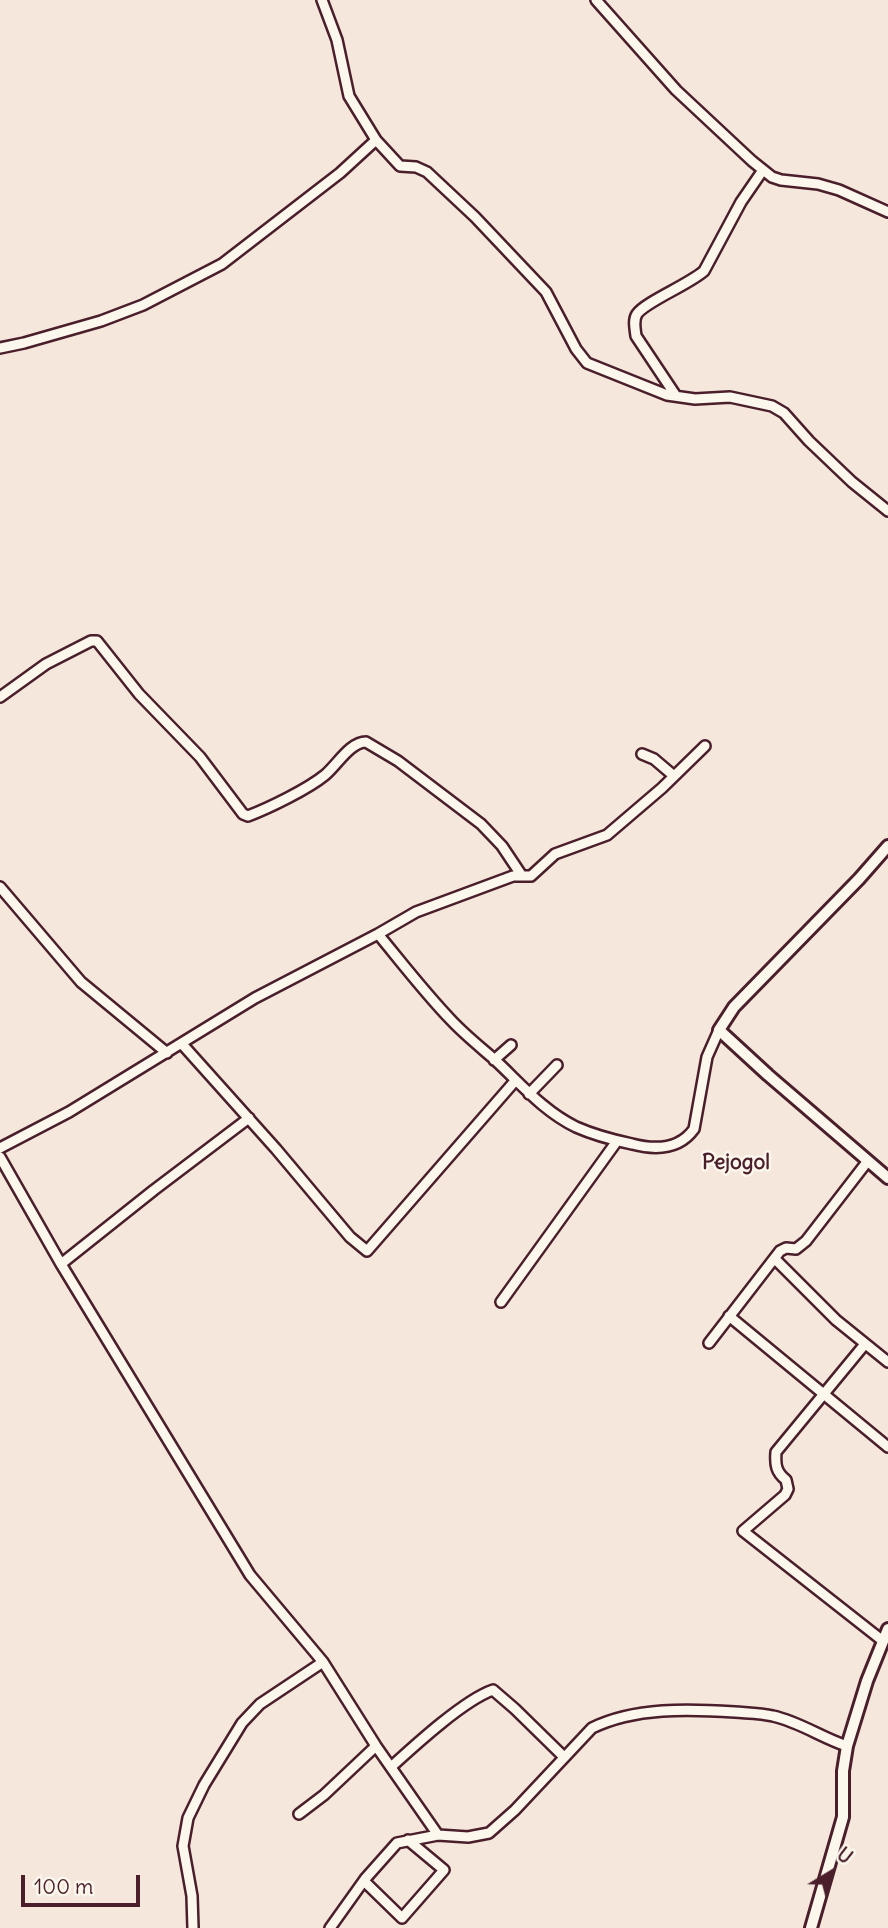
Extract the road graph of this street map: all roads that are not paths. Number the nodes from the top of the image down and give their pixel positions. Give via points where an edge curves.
1 (322, 0) edge
2 (596, 0) edge
3 (376, 140) junction
4 (763, 170) junction
5 (888, 212) edge
6 (0, 348) edge
7 (676, 396) junction
8 (888, 511) edge
9 (0, 697) edge
10 (705, 746) dead end
11 (642, 754) dead end
12 (674, 776) junction
13 (888, 846) edge
14 (522, 876) junction
15 (0, 887) edge
16 (378, 934) junction
17 (719, 1030) junction
18 (183, 1044) junction
19 (511, 1045) dead end
20 (167, 1053) junction
21 (494, 1060) junction
22 (557, 1065) dead end
23 (515, 1081) junction
24 (529, 1094) junction
25 (249, 1118) junction
26 (617, 1141) junction
27 (0, 1148) edge
28 (0, 1157) edge
29 (867, 1162) junction
30 (888, 1178) edge
31 (775, 1259) junction
32 (61, 1264) junction
33 (502, 1302) dead end
34 (729, 1317) junction
35 (709, 1343) dead end
36 (865, 1344) junction
37 (888, 1362) edge
38 (824, 1394) junction
39 (888, 1447) edge
40 (888, 1629) edge
41 (883, 1641) junction
42 (323, 1662) junction
43 (376, 1746) junction
44 (847, 1746) junction
45 (564, 1757) junction
46 (391, 1767) junction
47 (299, 1814) dead end
48 (439, 1835) junction
49 (408, 1840) junction
50 (363, 1881) junction
51 (193, 1928) edge
52 (330, 1928) edge
53 (811, 1928) edge

1 - 3 street via 337,40 349,96
2 - 4 street via 676,90
3 - 6 street via 222,264 102,321
3 - 7 street via 400,166 416,167 431,176 547,292 584,361
4 - 5 street via 781,180 839,190
4 - 7 street via 704,271 636,315 636,336
7 - 8 street via 730,397 772,406
9 - 14 street via 46,664 97,641 139,694 195,751 243,814 265,809 323,777 355,745 366,742 481,824
10 - 12 street
11 - 12 street
12 - 14 street via 607,835 560,852 533,875
13 - 17 street via 734,1007
14 - 16 street via 416,912
15 - 20 street via 81,982
16 - 18 street via 255,998
16 - 21 street via 449,1018
17 - 26 street via 707,1056 694,1129 687,1139 657,1149
17 - 29 street
18 - 20 street
18 - 25 street
19 - 21 street
20 - 27 street
21 - 23 street
22 - 24 street
23 - 24 street
23 - 25 street via 367,1251
24 - 26 street via 573,1125
25 - 32 street
26 - 33 street
28 - 32 street
29 - 30 street
29 - 31 street via 806,1241 796,1249 781,1250
31 - 34 street
31 - 36 street
32 - 42 street via 250,1575
34 - 35 street
34 - 38 street
36 - 37 street
36 - 38 street
38 - 39 street
38 - 41 street via 776,1452 775,1465 788,1489 785,1495 743,1531
40 - 41 street
41 - 44 street
42 - 43 street
42 - 51 street via 260,1704 242,1723 204,1785 188,1818 183,1846
43 - 46 street
43 - 47 street
44 - 45 street via 771,1715 697,1709 606,1721
44 - 53 street via 843,1817
45 - 46 street via 493,1690 479,1696
45 - 48 street via 489,1833
46 - 48 street
48 - 49 street
49 - 50 street via 391,1848
49 - 50 street via 444,1870 402,1918
50 - 52 street

